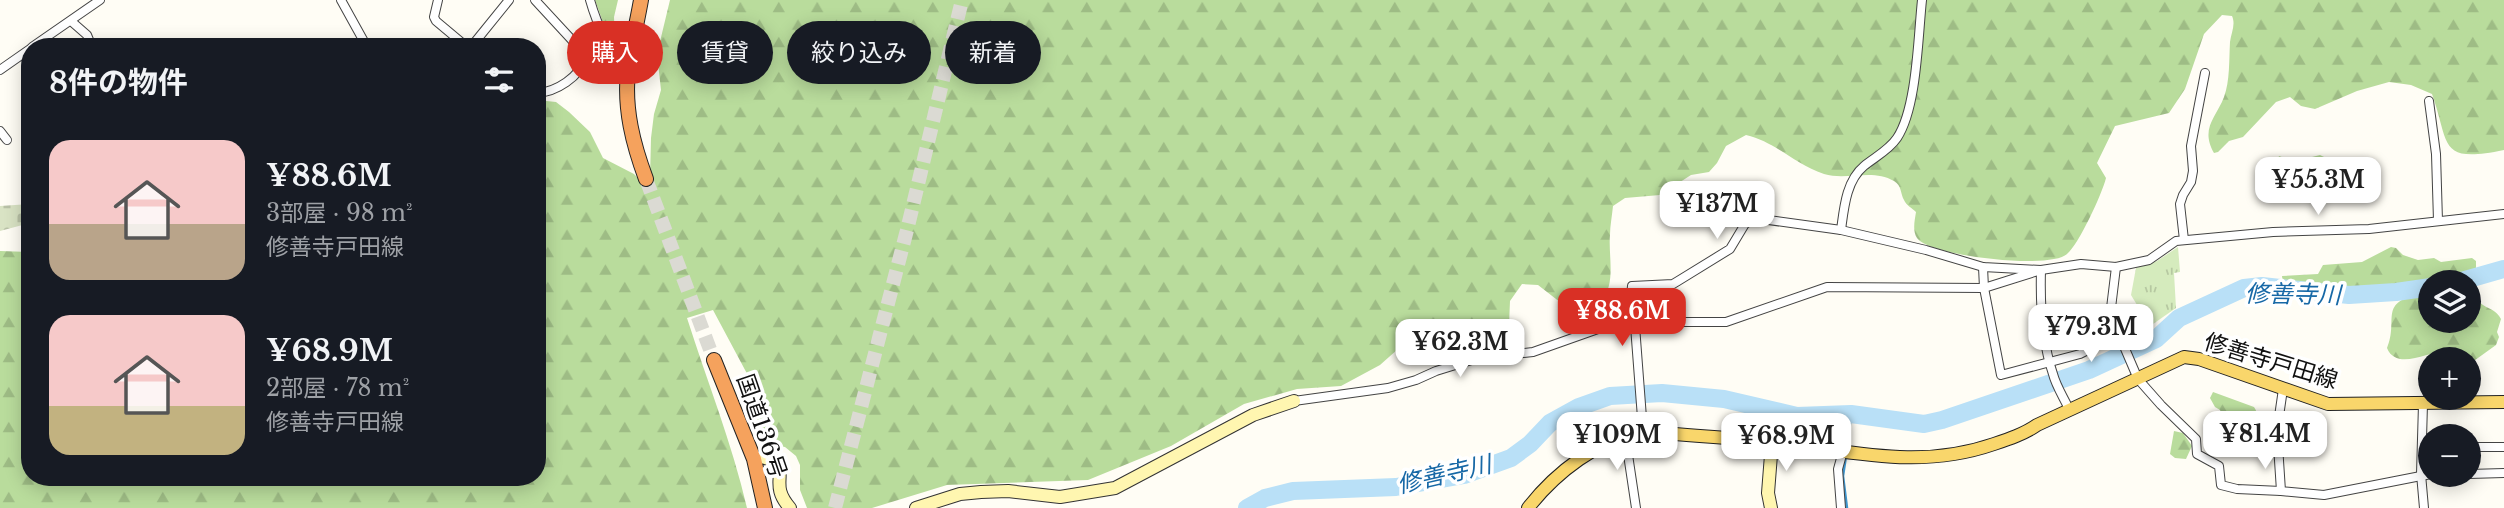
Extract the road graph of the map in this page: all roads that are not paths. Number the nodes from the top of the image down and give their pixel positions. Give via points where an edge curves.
1 (100, 0) edge
2 (341, 0) edge
3 (438, 0) edge
4 (509, 0) edge
5 (535, 0) edge
6 (590, 0) edge
7 (641, 0) edge
8 (1922, 0) edge
9 (71, 20) junction
10 (598, 21) edge
11 (637, 21) edge
12 (45, 38) edge
13 (88, 38) edge
14 (362, 38) edge
15 (455, 38) edge
16 (472, 38) edge
17 (21, 55) edge
18 (0, 70) edge
19 (2205, 73) dead end
20 (628, 84) edge
21 (546, 91) edge
22 (2429, 101) dead end
23 (0, 131) edge
24 (7, 140) dead end
25 (646, 179) tunnel mouth
26 (2504, 214) edge
27 (2438, 221) junction
28 (1841, 230) junction
29 (2184, 240) junction
30 (1983, 267) junction
31 (2116, 267) junction
32 (2041, 270) junction
33 (1984, 288) junction
34 (1632, 326) junction
35 (2120, 334) junction
36 (714, 360) tunnel mouth
37 (2050, 363) junction
38 (2136, 374) junction
39 (2283, 389) junction
40 (1294, 401) joint
41 (2504, 402) edge
42 (2481, 403) edge
43 (2418, 404) edge
44 (2069, 409) junction
45 (1643, 431) junction
46 (1627, 434) junction
47 (1772, 442) junction
48 (2481, 447) edge
49 (2504, 447) edge
50 (1843, 451) junction
51 (754, 459) junction
52 (2504, 473) edge
53 (2481, 474) edge
54 (2418, 476) edge
55 (2425, 487) edge
56 (2281, 491) junction
57 (765, 508) edge
58 (790, 508) edge
59 (916, 508) edge
60 (1528, 508) edge
61 (1636, 508) edge
62 (1771, 508) edge
63 (1841, 508) edge
64 (2424, 508) edge

1 - 9 street
2 - 14 street
3 - 15 street via 434,17
4 - 16 street
5 - 21 street via 585,58 561,87
6 - 10 street
7 - 11 highway
8 - 28 street via 1905,121 1896,139 1854,177
9 - 12 street
9 - 13 street
17 - 18 street
19 - 29 street via 2190,146 2191,182 2180,204
20 - 25 highway via 630,128
22 - 27 street
23 - 24 street
26 - 27 street
27 - 29 street
28 - 30 street
28 - 34 street via 1749,220 1730,249 1678,281 1632,286
29 - 31 street via 2149,260
30 - 32 street
30 - 33 street
31 - 32 street via 2081,264
31 - 35 street via 2111,308
32 - 33 street
32 - 37 street via 2040,302
33 - 34 street via 1828,286 1726,322
33 - 37 street via 2001,375
34 - 40 street via 1598,329 1533,352 1478,358 1388,388
34 - 45 street
35 - 37 street
35 - 38 street
36 - 51 highway, 国道136号
37 - 44 street
38 - 39 main road, 修善寺戸田線 via 2184,357
38 - 44 main road, 修善寺戸田線
38 - 56 street via 2196,439 2197,454 2219,466 2221,485
39 - 43 main road, 修善寺戸田線 via 2328,404
39 - 56 street via 2277,430
40 - 59 street via 1253,415 1115,488 1059,497 1008,491 960,494
41 - 42 main road, 修善寺戸田線
44 - 50 main road, 修善寺戸田線 via 2026,432 1951,456 1897,458
45 - 46 main road, 修善寺戸田線
45 - 47 main road, 修善寺戸田線
46 - 60 main road, 修善寺戸田線 via 1566,469
46 - 61 street
47 - 50 main road, 修善寺戸田線
47 - 62 street
48 - 49 street
50 - 63 street via 1838,469
51 - 57 highway, 国道136号
51 - 58 street via 777,462 779,492
52 - 53 street
54 - 56 street via 2324,495
55 - 64 street

